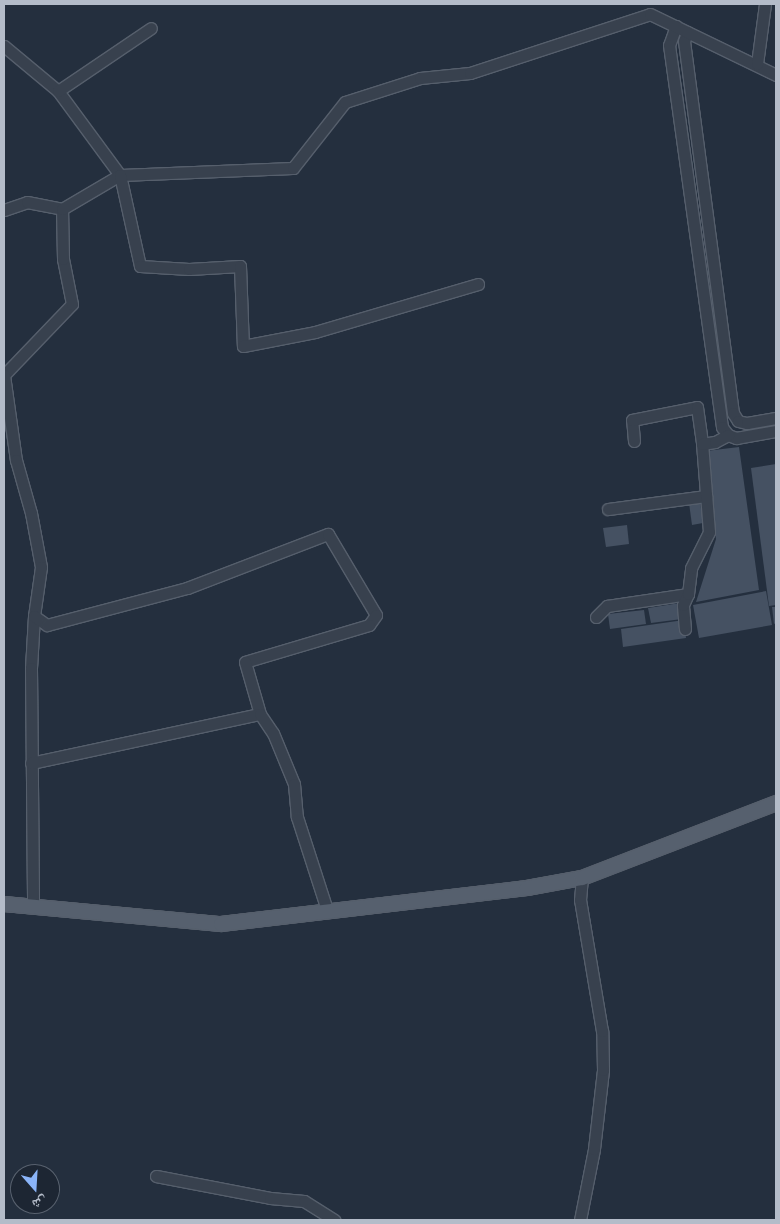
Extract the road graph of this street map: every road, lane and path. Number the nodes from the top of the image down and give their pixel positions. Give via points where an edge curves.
1 (765, 8) edge
2 (649, 9) edge
3 (776, 10) edge
4 (676, 26) junction
5 (151, 28) dead end
6 (687, 32) junction
7 (4, 46) edge
8 (757, 64) junction
9 (776, 75) edge
10 (58, 91) junction
11 (120, 175) junction
12 (62, 209) junction
13 (4, 210) edge
14 (478, 284) dead end
15 (4, 375) edge
16 (776, 418) edge
17 (776, 431) edge
18 (728, 435) junction
19 (634, 441) dead end
20 (702, 444) junction
21 (706, 496) junction
22 (608, 509) dead end
23 (688, 594) junction
24 (34, 616) junction
25 (596, 617) dead end
26 (685, 629) dead end
27 (260, 714) junction
28 (31, 763) junction
29 (776, 803) edge
30 (582, 878) junction
31 (4, 904) edge
32 (33, 907) junction
33 (327, 910) junction
34 (156, 1176) dead end
35 (334, 1220) edge
36 (580, 1220) edge

1 - 3 street
1 - 8 street
2 - 4 street
2 - 11 street via 470,73 420,78 345,102 293,168
4 - 6 street
4 - 18 street via 669,45 722,427
5 - 10 street
6 - 8 street
6 - 16 street via 684,41 733,413 738,421 747,423
7 - 10 street
8 - 9 street
10 - 11 street
11 - 12 street
11 - 14 street via 140,266 189,269 240,266 243,346 314,332
12 - 13 street via 28,202
12 - 15 street via 63,259 72,304
15 - 24 street via 16,460 31,513 41,567
17 - 18 street via 736,438
18 - 20 street
19 - 20 street via 632,420 698,407
20 - 21 street
21 - 22 street
21 - 23 street via 709,532 690,568
23 - 25 street via 608,606
23 - 26 street via 683,605
24 - 27 street via 47,625 186,588 328,534 376,615 369,625 245,662
24 - 28 street
27 - 28 street
27 - 33 street via 274,734 294,784 297,817
28 - 32 street
29 - 30 main road
30 - 33 main road via 519,889
30 - 36 street via 580,900 602,1031 603,1070 594,1148
31 - 32 main road
32 - 33 main road via 221,924
34 - 35 street via 270,1198 304,1201

